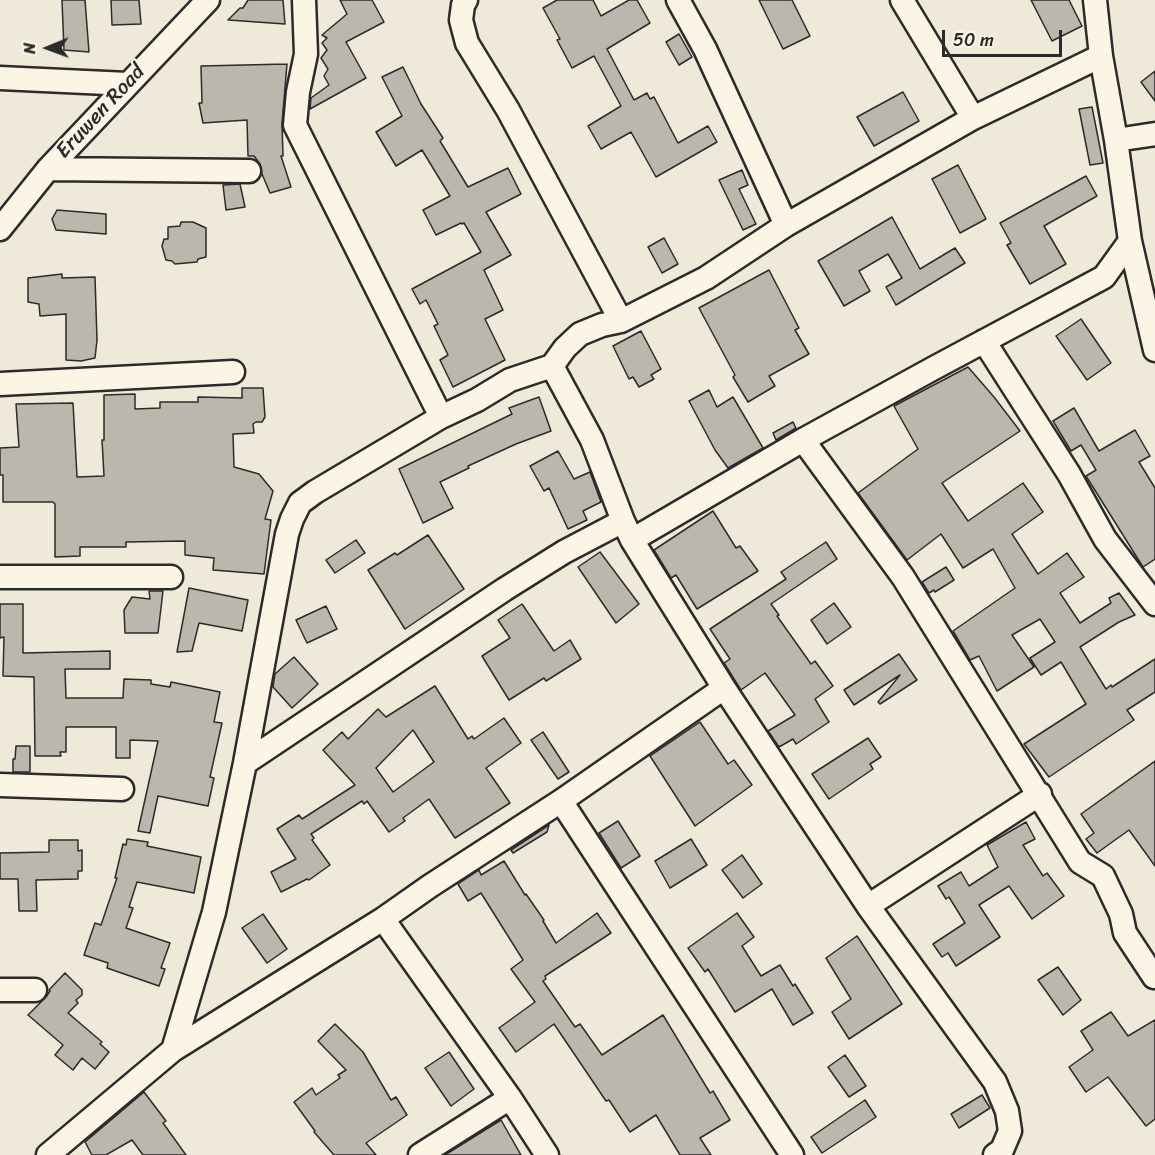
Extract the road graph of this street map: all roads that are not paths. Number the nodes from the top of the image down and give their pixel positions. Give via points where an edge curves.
1 (208, 0) edge
2 (304, 0) edge
3 (466, 0) edge
4 (678, 0) edge
5 (902, 0) edge
6 (1095, 0) edge
7 (1101, 56) junction
8 (0, 78) edge
9 (128, 84) junction
10 (973, 118) junction
11 (1155, 134) edge
12 (1116, 140) junction
13 (48, 169) junction
14 (249, 171) dead end
15 (786, 225) junction
16 (0, 229) edge
17 (1130, 241) junction
18 (1104, 278) junction
19 (1142, 297) junction
20 (621, 321) junction
21 (984, 341) junction
22 (1155, 350) edge
23 (552, 366) junction
24 (233, 372) dead end
25 (0, 384) edge
26 (441, 417) junction
27 (803, 440) junction
28 (628, 530) junction
29 (0, 577) edge
30 (171, 577) dead end
31 (1155, 604) edge
32 (724, 688) junction
33 (245, 763) junction
34 (0, 785) edge
35 (122, 789) dead end
36 (1040, 794) junction
37 (561, 801) junction
38 (868, 906) junction
39 (383, 919) junction
40 (1154, 977) edge
41 (0, 990) edge
42 (34, 990) dead end
43 (173, 1050) junction
44 (510, 1098) junction
45 (62, 1150) edge
46 (420, 1155) edge
47 (547, 1155) edge
48 (792, 1155) edge
49 (995, 1155) edge

1 - 9 street, Eruwen Road
2 - 26 street via 306,54 295,125
3 - 20 street via 461,20 467,43 508,110
4 - 15 street via 705,49
5 - 10 street
6 - 7 street
7 - 10 street
7 - 12 street
8 - 9 street
9 - 13 street, Eruwen Road
10 - 15 street
11 - 12 street
12 - 17 street
13 - 14 street
13 - 16 street, Eruwen Road
15 - 20 street via 706,278
17 - 18 street
17 - 19 street
18 - 19 street
18 - 21 street
19 - 22 street
20 - 23 street via 580,334
21 - 27 street
21 - 31 street via 1069,474 1105,539
23 - 26 street via 510,380
23 - 28 street via 592,440
24 - 25 street
26 - 33 street via 300,503 287,534
27 - 28 street
27 - 36 street via 903,577
28 - 32 street
28 - 33 street via 564,552
29 - 30 street
32 - 37 street
32 - 38 street
33 - 43 street via 214,912
34 - 35 street
36 - 38 street
36 - 40 street via 1080,862 1103,876 1121,914 1125,933
37 - 39 street
37 - 48 street
38 - 49 street via 995,1082 1010,1131 1002,1150
39 - 43 street
39 - 44 street
41 - 42 street
43 - 45 street
44 - 46 street
44 - 47 street

